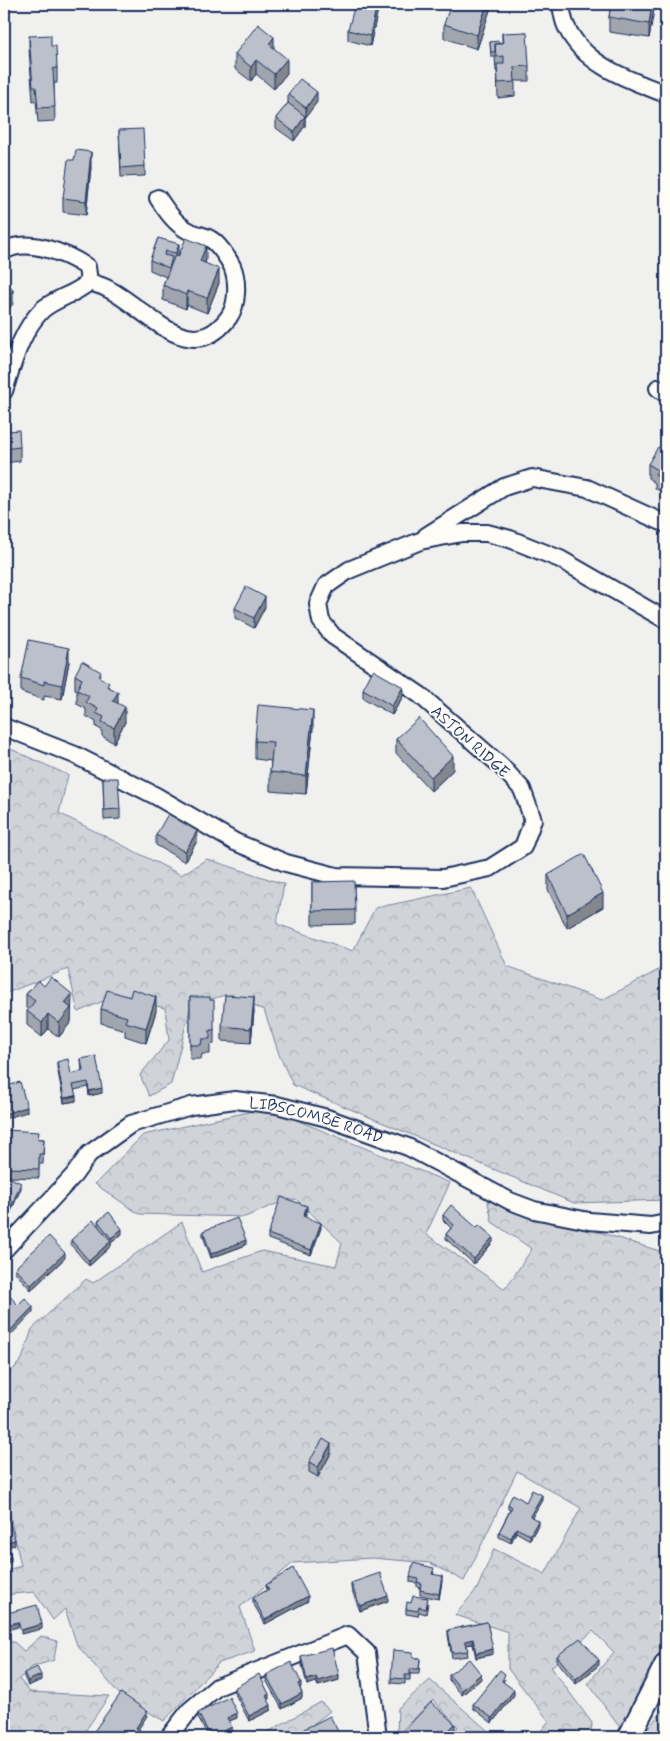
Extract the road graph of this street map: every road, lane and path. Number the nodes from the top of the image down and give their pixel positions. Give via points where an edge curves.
1 (561, 4) edge
2 (666, 94) edge
3 (158, 198) dead end
4 (4, 251) edge
5 (89, 282) junction
6 (4, 391) edge
7 (666, 524) edge
8 (420, 540) junction
9 (666, 620) edge
10 (4, 727) edge
11 (666, 1222) edge
12 (4, 1250) edge
13 (665, 1669) edge
14 (169, 1737) edge
15 (378, 1737) edge
16 (629, 1737) edge

1 - 2 street via 566,26 586,54 614,74
3 - 5 street via 170,216 188,231 212,239 231,265 237,288 231,313 219,330 204,338 186,337 165,329 110,289
4 - 5 street via 29,245 76,260 87,267
5 - 6 street via 79,292 43,309 26,330
7 - 8 street via 587,488 532,478 504,487
8 - 9 street, ASTON RIDGE via 478,533 510,539 560,559
8 - 10 street, ASTON RIDGE via 349,570 326,586 318,604 322,621 333,636 420,695 502,766 522,789 533,820 523,847 490,868 443,878 396,878 336,876 286,863 235,842 75,754
11 - 12 street, LIBSCOMBE ROAD via 651,1226 589,1221 534,1210 510,1201 408,1147 328,1118 277,1104 235,1100 191,1106 131,1124 89,1154 74,1175
13 - 16 main road
14 - 15 street via 190,1710 217,1687 348,1635 367,1653

